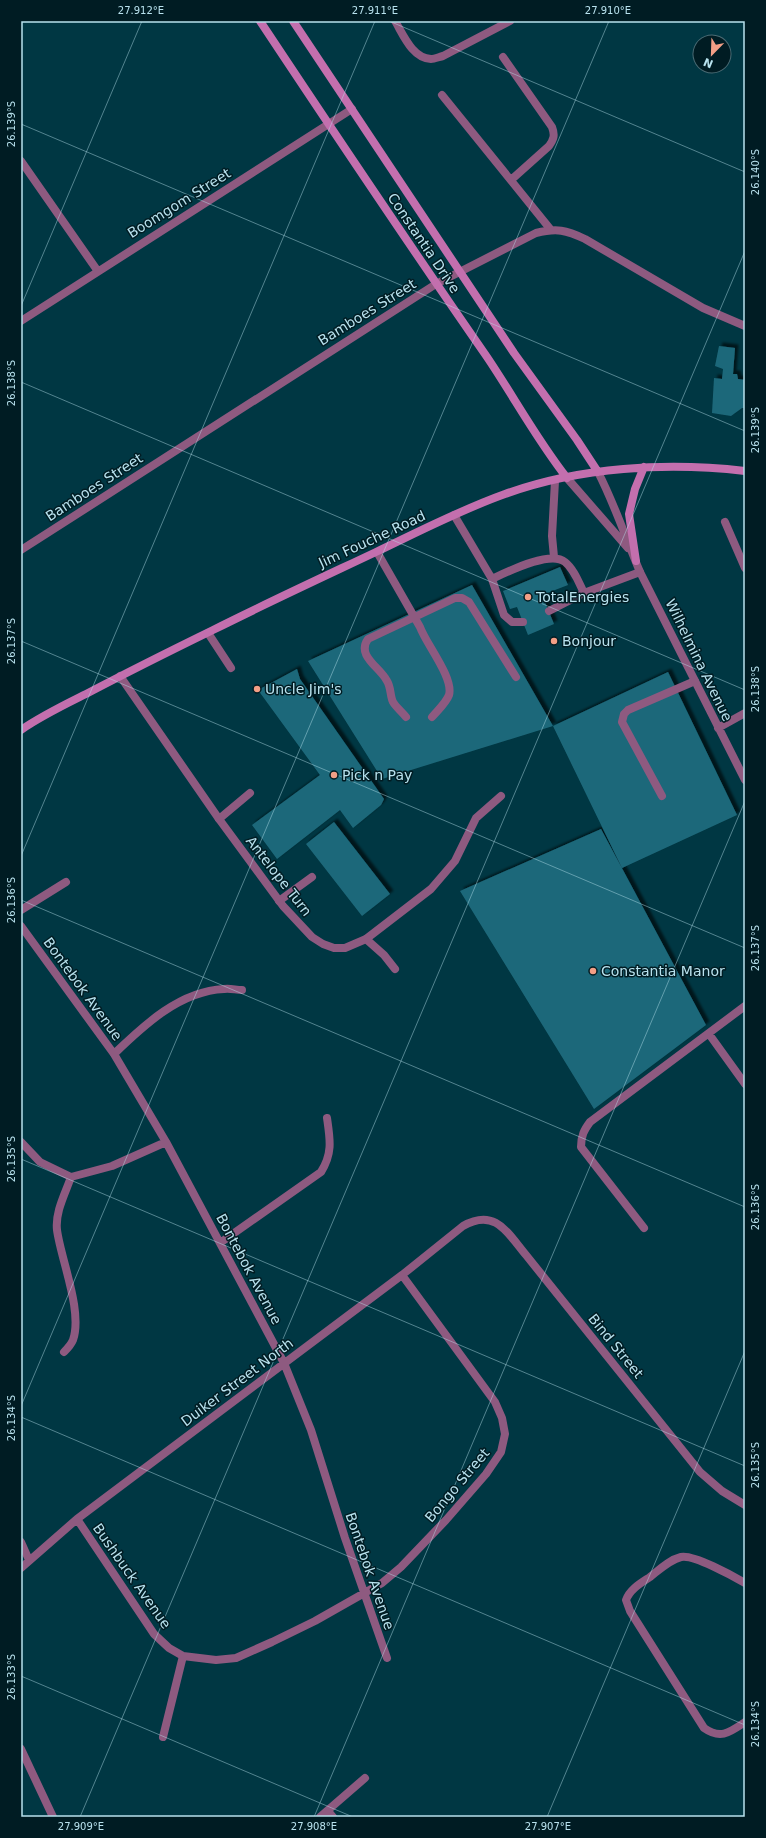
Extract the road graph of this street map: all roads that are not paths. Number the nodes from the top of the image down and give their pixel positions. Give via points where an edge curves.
1 (260, 21) edge
2 (293, 21) edge
3 (395, 21) edge
4 (510, 21) edge
5 (503, 57) dead end
6 (442, 95) dead end
7 (352, 110) junction
8 (328, 125) junction
9 (21, 161) edge
10 (511, 180) junction
11 (551, 230) junction
12 (97, 270) junction
13 (460, 271) junction
14 (436, 284) junction
15 (21, 320) edge
16 (745, 326) edge
17 (644, 467) junction
18 (745, 471) edge
19 (598, 472) junction
20 (567, 478) junction
21 (555, 481) junction
22 (454, 515) junction
23 (725, 522) dead end
24 (21, 550) edge
25 (631, 551) junction
26 (377, 552) junction
27 (554, 558) junction
28 (636, 561) junction
29 (745, 568) edge
30 (640, 572) junction
31 (492, 579) junction
32 (584, 593) junction
33 (549, 611) dead end
34 (415, 618) junction
35 (523, 622) dead end
36 (208, 633) junction
37 (231, 668) dead end
38 (120, 676) junction
39 (516, 677) dead end
40 (695, 681) junction
41 (745, 713) edge
42 (432, 716) dead end
43 (406, 717) dead end
44 (35, 720) junction
45 (21, 725) edge
46 (718, 728) junction
47 (21, 730) edge
48 (745, 780) edge
49 (250, 793) dead end
50 (501, 796) dead end
51 (662, 796) dead end
52 (219, 819) junction
53 (312, 877) dead end
54 (66, 882) dead end
55 (279, 901) junction
56 (21, 910) edge
57 (21, 926) edge
58 (366, 939) junction
59 (395, 969) dead end
60 (242, 990) dead end
61 (745, 1006) edge
62 (708, 1034) junction
63 (114, 1054) junction
64 (745, 1084) edge
65 (327, 1118) dead end
66 (21, 1142) edge
67 (166, 1142) junction
68 (71, 1177) junction
69 (462, 1226) joint
70 (644, 1228) dead end
71 (220, 1243) junction
72 (402, 1275) junction
73 (64, 1352) dead end
74 (284, 1363) junction
75 (745, 1505) edge
76 (78, 1519) junction
77 (21, 1542) edge
78 (29, 1560) junction
79 (21, 1568) edge
80 (745, 1583) edge
81 (363, 1592) junction
82 (183, 1656) junction
83 (387, 1658) dead end
84 (745, 1722) edge
85 (163, 1736) dead end
86 (21, 1749) edge
87 (365, 1778) dead end
88 (330, 1814) edge
89 (53, 1817) edge
90 (320, 1817) edge

1 - 8 street, Constantia Drive
2 - 7 street, Constantia Drive
3 - 4 street via 419,56 431,59 443,56
5 - 10 street via 554,133 554,140 549,146
6 - 10 street
7 - 8 street, Boomgom Street
7 - 13 street, Constantia Drive
8 - 12 street, Boomgom Street
8 - 14 street, Constantia Drive
9 - 12 street
10 - 11 street
11 - 13 street, Bamboes Street via 536,233
11 - 16 street, Bamboes Street via 568,231 585,239 703,308
12 - 15 street, Boomgom Street
13 - 14 street, Bamboes Street
13 - 19 street, Constantia Drive
14 - 20 street, Constantia Drive
14 - 24 street, Bamboes Street
17 - 18 street, Jim Fouche Road via 703,467
17 - 19 street, Jim Fouche Road
17 - 28 street via 629,514
19 - 20 street, Jim Fouche Road
19 - 25 street, Wilhelmina Avenue via 612,500
20 - 21 street, Jim Fouche Road
20 - 25 street, Wilhelmina Avenue
21 - 22 street, Jim Fouche Road via 504,494
21 - 27 street via 552,536
22 - 26 street, Jim Fouche Road
22 - 31 street
23 - 29 street
25 - 28 street, Wilhelmina Avenue
26 - 34 street
26 - 36 street, Jim Fouche Road
27 - 31 street via 511,570
27 - 32 street via 564,561 574,573
28 - 30 street, Wilhelmina Avenue
30 - 32 street
30 - 40 street, Wilhelmina Avenue
31 - 35 street via 504,615 512,622
32 - 33 street
34 - 39 street via 455,598 466,600
34 - 42 street via 436,655 450,689 445,702
34 - 43 street via 368,639 364,647 368,658 388,682 393,703
36 - 37 street
36 - 38 street, Jim Fouche Road
38 - 44 street, Jim Fouche Road
38 - 52 street, Antelope Turn
40 - 46 street, Wilhelmina Avenue
40 - 51 street via 628,710 623,717 622,722
41 - 46 street
44 - 45 street, Jim Fouche Road
44 - 47 street, Jim Fouche Road
46 - 48 street, Wilhelmina Avenue
49 - 52 street
50 - 58 street, Antelope Turn via 476,818 455,861 440,880 400,915
52 - 55 street, Antelope Turn
53 - 55 street
54 - 56 street
55 - 58 street, Antelope Turn via 304,930 323,944 345,948
57 - 63 street, Bontebok Avenue
58 - 59 street
60 - 63 street via 224,989 202,993 180,1002 136,1032
61 - 62 street
62 - 64 street
62 - 70 street via 590,1122 581,1139 582,1146
63 - 67 street, Bontebok Avenue
65 - 71 street via 330,1137 328,1161 321,1172
66 - 68 street via 40,1162
67 - 68 street via 112,1166
67 - 71 street, Bontebok Avenue
68 - 73 street via 58,1213 57,1230 69,1276 74,1316 72,1342
69 - 72 street, Duiker Street North
69 - 75 street, Bind Street via 483,1219 500,1225 700,1472 722,1491
71 - 74 street, Bontebok Avenue
72 - 74 street, Duiker Street North
72 - 81 street, Bongo Street via 495,1402 505,1434 501,1452 486,1474 446,1520 401,1567 382,1583
74 - 76 street, Duiker Street North
74 - 81 street, Bontebok Avenue via 311,1430
76 - 78 street, Duiker Street North
76 - 82 street, Bushbuck Avenue via 154,1634 169,1648
77 - 78 street
78 - 79 street, Duiker Street North
80 - 84 street via 693,1558 681,1557 635,1588 626,1600 630,1611 704,1728 719,1735 730,1732
81 - 82 street, Bushbuck Avenue via 315,1621 236,1658 216,1660
81 - 83 street, Bontebok Avenue
82 - 85 street
86 - 89 street
87 - 88 street
88 - 90 street

